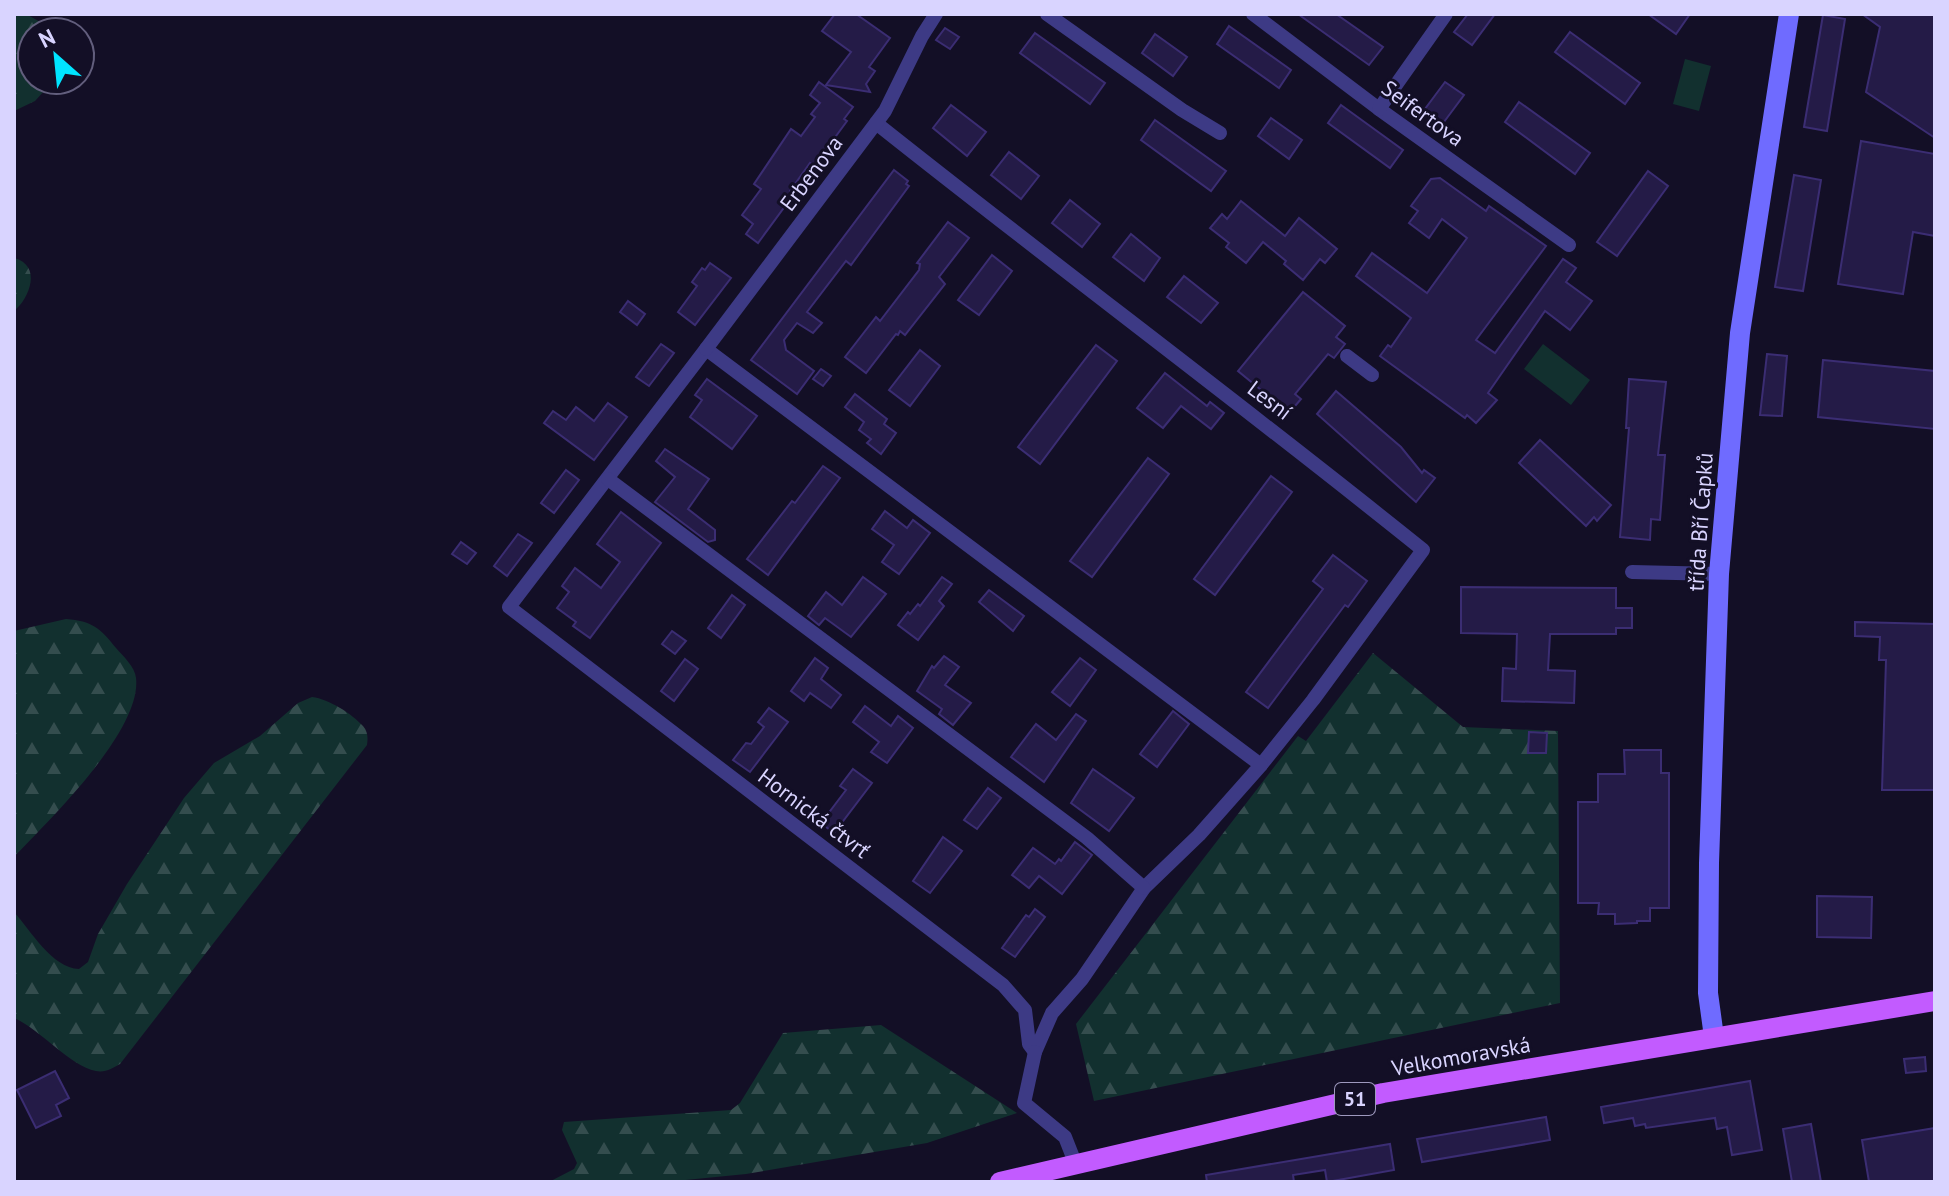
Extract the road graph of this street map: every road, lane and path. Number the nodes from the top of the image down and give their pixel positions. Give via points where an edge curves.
1 (936, 14) edge
2 (1047, 14) edge
3 (1253, 14) edge
4 (1446, 14) edge
5 (1789, 14) edge
6 (1274, 20) edge
7 (1379, 109) junction
8 (876, 123) junction
9 (1220, 133) dead end
10 (1569, 245) dead end
11 (706, 349) junction
12 (1347, 356) dead end
13 (1372, 375) dead end
14 (608, 479) junction
15 (1632, 572) dead end
16 (1719, 574) junction
17 (1261, 765) junction
18 (1144, 888) junction
19 (1935, 1001) edge
20 (1025, 1010) junction
21 (1052, 1013) junction
22 (1714, 1037) junction
23 (1035, 1052) junction
24 (1076, 1165) junction
25 (1000, 1182) edge

1 - 8 street, Erbenova
2 - 9 street
3 - 6 street, Seifertova
4 - 7 street
5 - 16 street, třída Bří Čapků via 1740,333
6 - 7 street, Seifertova
7 - 10 street, Seifertova
8 - 11 street, Erbenova
8 - 17 street, Lesní via 1423,550
11 - 14 street, Hornická čtvrť
11 - 17 street
12 - 13 street
14 - 18 street via 1087,838
14 - 20 street, Hornická čtvrť via 509,607 1003,985
15 - 16 street, třída Bří Čapků
16 - 22 street, třída Bří Čapků via 1709,863 1708,993
17 - 18 street
18 - 21 street via 1082,979
19 - 22 main road, Velkomoravská / 51
20 - 21 street
20 - 23 street
21 - 23 street
22 - 24 main road, Velkomoravská / 51 via 1383,1093
23 - 24 street via 1024,1103 1065,1137
24 - 25 main road, Velkomoravská / 51

